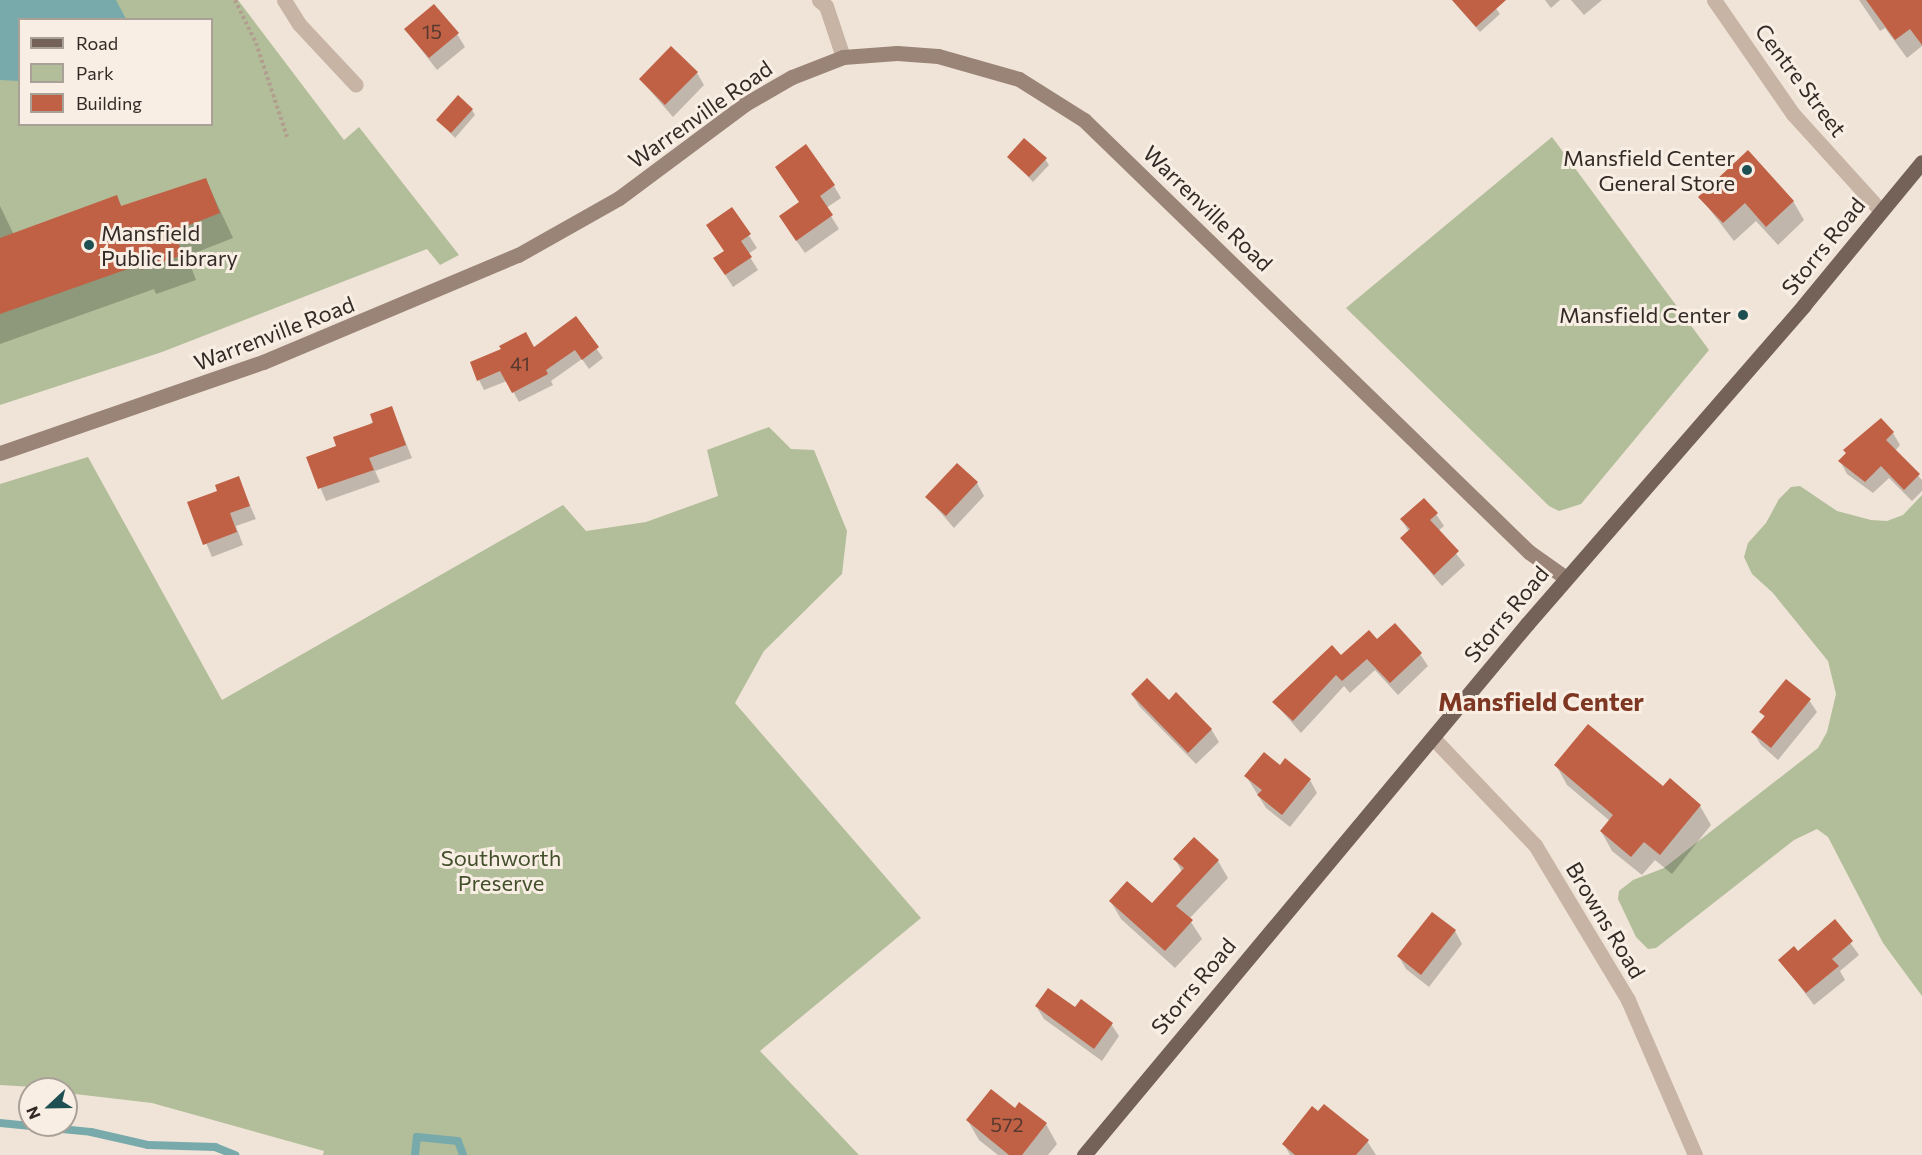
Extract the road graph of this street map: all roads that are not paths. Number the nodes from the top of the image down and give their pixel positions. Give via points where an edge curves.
1 (284, 0) edge
2 (1714, 0) edge
3 (825, 2) edge
4 (843, 57) junction
5 (356, 85) dead end
6 (1922, 162) edge
7 (1881, 211) junction
8 (0, 453) edge
9 (1566, 578) junction
10 (1433, 738) junction
11 (1084, 1155) edge
12 (1695, 1155) edge

1 - 5 street via 299,24
2 - 7 street, Centre Street via 1793,114
3 - 4 street
4 - 8 main road, Warrenville Road via 792,77 746,104 619,198 518,255 263,362
4 - 9 main road, Warrenville Road via 897,53 938,56 1019,79 1084,120 1528,552
6 - 7 main road, Storrs Road
7 - 9 main road, Storrs Road
9 - 10 main road, Storrs Road
10 - 11 main road, Storrs Road
10 - 12 street, Browns Road via 1535,845 1628,1000

